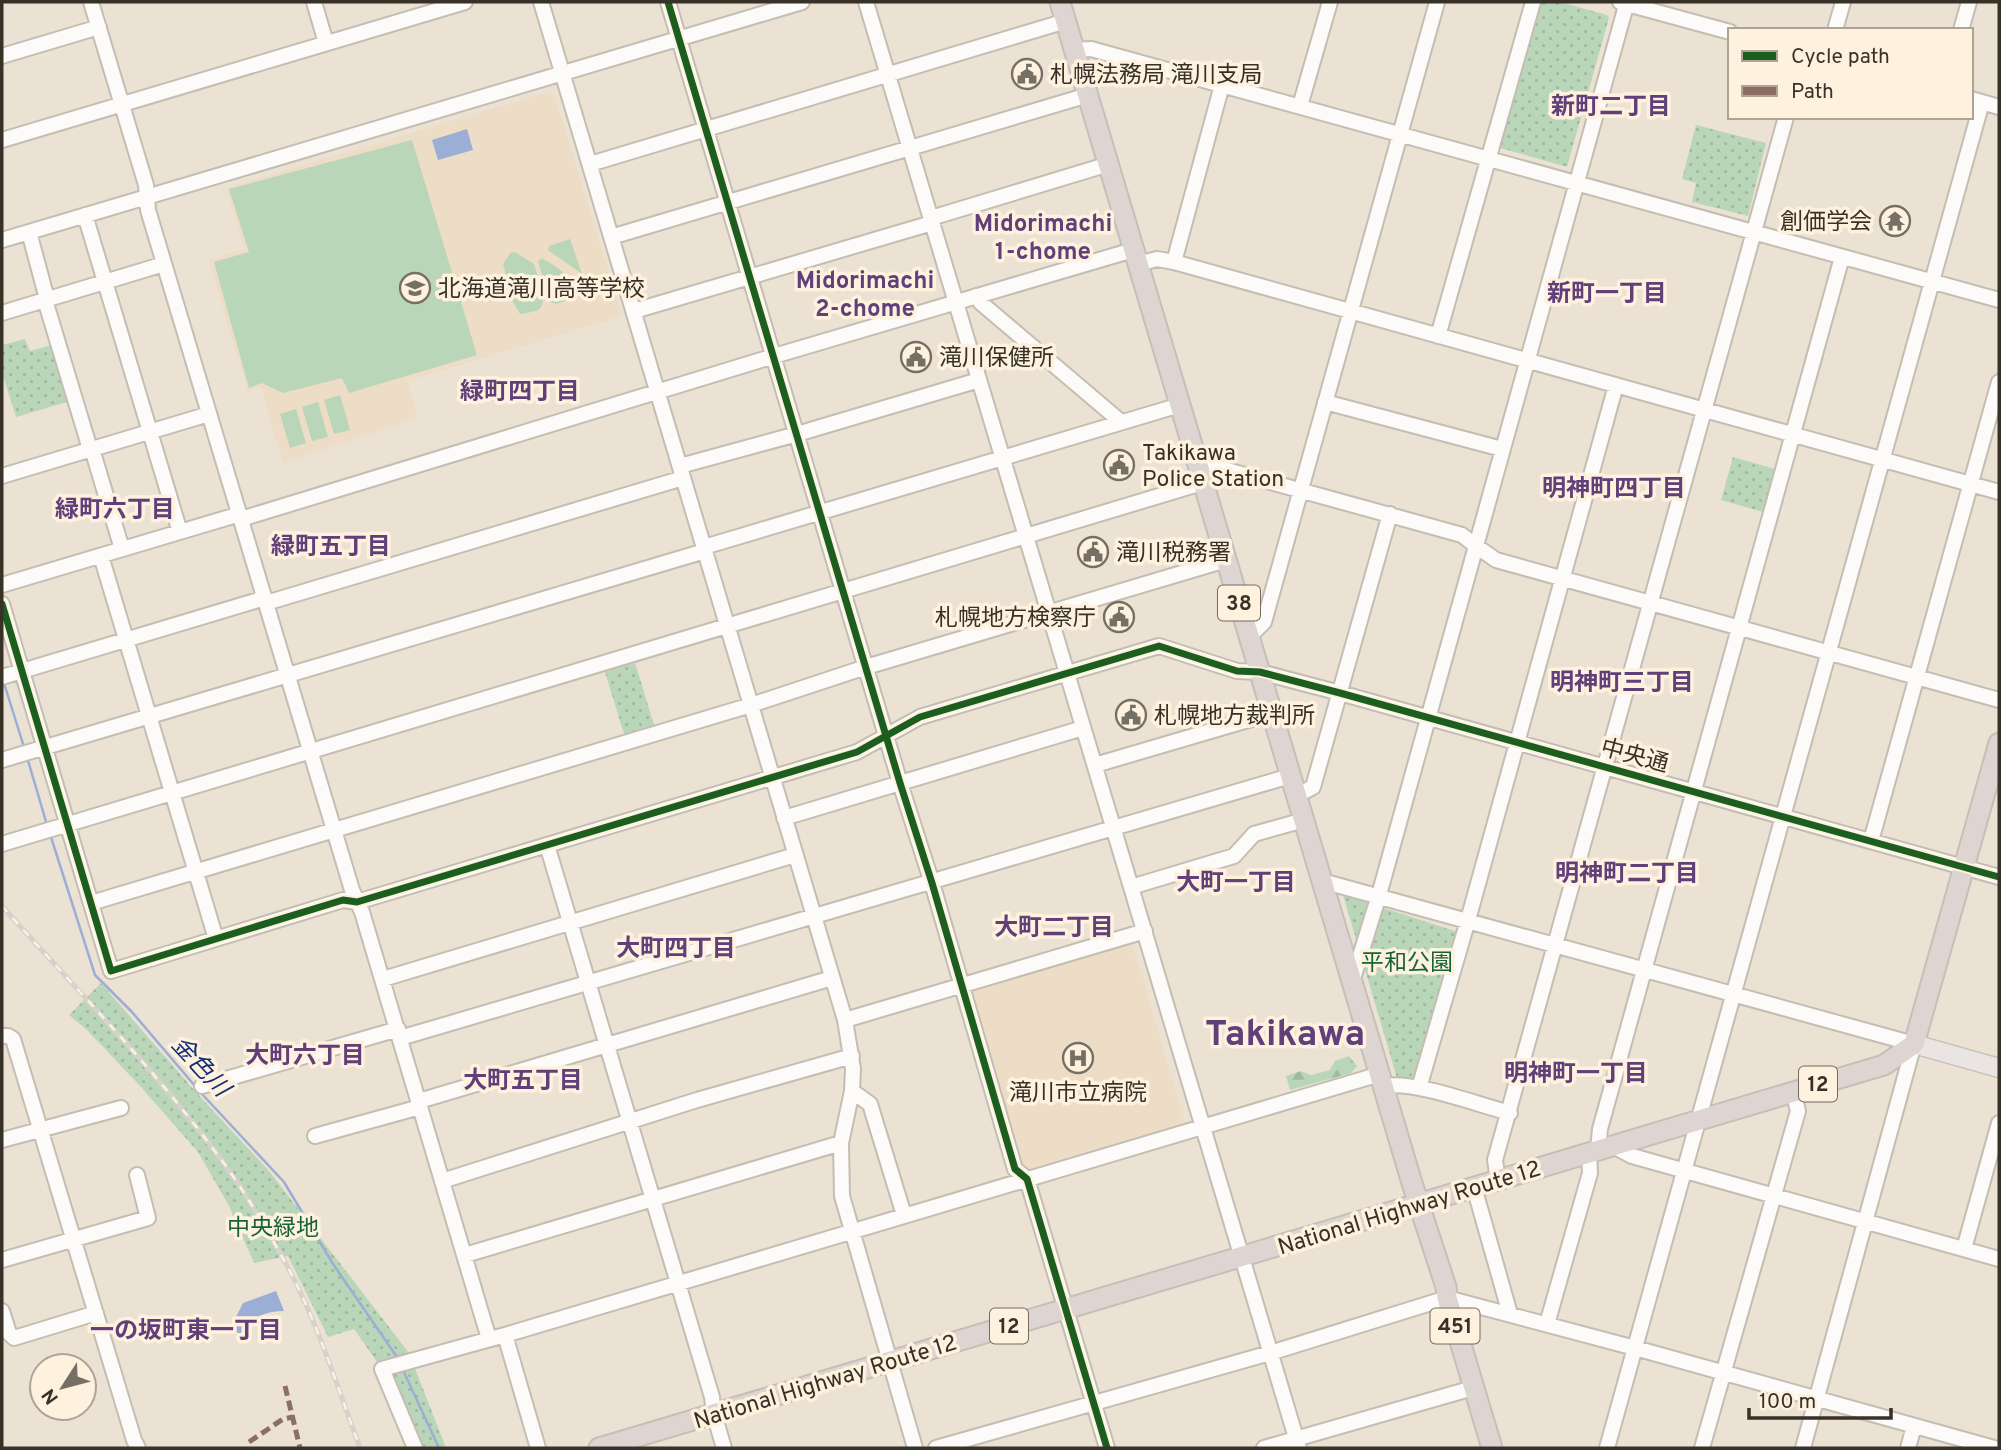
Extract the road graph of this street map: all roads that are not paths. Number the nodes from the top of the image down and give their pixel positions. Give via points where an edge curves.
1 (91, 2) edge
2 (314, 2) edge
3 (465, 2) edge
4 (541, 2) edge
5 (668, 2) edge
6 (802, 2) edge
7 (866, 2) edge
8 (1060, 2) edge
9 (1330, 2) edge
10 (1437, 2) edge
11 (1533, 2) edge
12 (1625, 2) edge
13 (1843, 2) edge
14 (1969, 2) edge
15 (1066, 21) junction
16 (99, 27) junction
17 (1836, 28) edge
18 (1962, 28) edge
19 (1728, 31) edge
20 (679, 38) junction
21 (326, 43) junction
22 (1074, 50) junction
23 (2, 56) edge
24 (563, 73) junction
25 (888, 75) junction
26 (1222, 85) junction
27 (1088, 95) junction
28 (1976, 101) edge
29 (121, 104) junction
30 (1300, 106) junction
31 (1999, 107) edge
32 (1785, 119) edge
33 (1972, 119) edge
34 (706, 128) junction
35 (1399, 134) junction
36 (2, 140) edge
37 (910, 148) junction
38 (1489, 159) junction
39 (590, 164) junction
40 (1109, 164) junction
41 (1577, 183) junction
42 (146, 197) junction
43 (729, 201) junction
44 (85, 215) junction
45 (932, 221) junction
46 (29, 232) junction
47 (1754, 233) junction
48 (611, 237) junction
49 (2, 240) edge
50 (1135, 257) junction
51 (1842, 257) junction
52 (1174, 262) junction
53 (164, 264) junction
54 (750, 277) junction
55 (104, 282) junction
56 (1931, 282) junction
57 (976, 296) junction
58 (46, 300) junction
59 (1999, 300) edge
60 (957, 302) junction
61 (634, 311) junction
62 (1351, 312) junction
63 (2, 313) edge
64 (1438, 336) junction
65 (774, 356) junction
66 (1528, 360) junction
67 (979, 380) junction
68 (1999, 382) edge
69 (1616, 385) junction
70 (657, 392) junction
71 (1325, 402) junction
72 (1180, 405) junction
73 (1705, 410) junction
74 (209, 414) junction
75 (1120, 422) junction
76 (149, 432) junction
77 (1792, 433) junction
78 (797, 434) junction
79 (91, 449) junction
80 (1502, 449) junction
81 (1003, 457) junction
82 (1882, 459) junction
83 (681, 472) junction
84 (1200, 475) junction
85 (2, 476) edge
86 (1971, 484) junction
87 (1301, 490) junction
88 (1999, 492) edge
89 (820, 512) junction
90 (1390, 514) junction
91 (241, 517) junction
92 (180, 532) junction
93 (1026, 536) junction
94 (1476, 546) junction
95 (122, 549) junction
96 (704, 549) junction
97 (100, 556) junction
98 (1226, 560) junction
99 (1562, 579) junction
100 (2, 585) edge
101 (844, 590) junction
102 (266, 600) junction
103 (2, 604) edge
104 (1651, 604) junction
105 (1049, 612) junction
106 (727, 627) junction
107 (1738, 628) junction
108 (1249, 637) junction
109 (126, 638) junction
110 (1828, 653) junction
111 (866, 667) junction
112 (21, 670) junction
113 (1260, 672) junction
114 (288, 674) junction
115 (1067, 674) junction
116 (2, 677) edge
117 (1917, 677) junction
118 (1340, 693) junction
119 (1999, 700) edge
120 (751, 705) junction
121 (1272, 713) junction
122 (149, 717) junction
123 (1428, 718) junction
124 (1083, 727) junction
125 (887, 736) junction
126 (1517, 743) junction
127 (1999, 743) edge
128 (44, 748) junction
129 (311, 752) junction
130 (2, 760) edge
131 (1095, 765) junction
132 (1605, 767) junction
133 (1290, 776) junction
134 (773, 778) junction
135 (900, 783) junction
136 (1694, 792) junction
137 (171, 794) junction
138 (1296, 796) junction
139 (1782, 816) junction
140 (784, 818) junction
141 (1304, 820) junction
142 (68, 826) junction
143 (1114, 829) junction
144 (334, 830) junction
145 (1871, 841) junction
146 (2, 844) edge
147 (547, 845) junction
148 (795, 855) junction
149 (1965, 867) junction
150 (195, 871) junction
151 (1999, 877) edge
152 (1322, 881) junction
153 (932, 883) junction
154 (1131, 887) junction
155 (1379, 895) junction
156 (357, 902) junction
157 (91, 903) junction
158 (814, 915) junction
159 (1468, 920) junction
160 (571, 923) junction
161 (1144, 931) junction
162 (216, 939) junction
163 (1556, 945) junction
164 (1644, 969) junction
165 (832, 978) junction
166 (383, 979) junction
167 (1352, 982) junction
168 (589, 983) junction
169 (961, 986) junction
170 (1734, 993) junction
171 (845, 1020) junction
172 (399, 1034) junction
173 (2, 1036) edge
174 (1914, 1044) junction
175 (608, 1045) junction
176 (852, 1056) junction
177 (1999, 1068) edge
178 (1382, 1080) junction
179 (202, 1086) dead end
180 (1419, 1088) junction
181 (852, 1091) junction
182 (1793, 1091) junction
183 (419, 1104) junction
184 (121, 1108) dead end
185 (1510, 1113) junction
186 (630, 1121) junction
187 (1697, 1121) junction
188 (1999, 1123) edge
189 (1202, 1127) junction
190 (39, 1129) junction
191 (315, 1136) dead end
192 (2, 1140) edge
193 (841, 1143) junction
194 (1600, 1149) junction
195 (1684, 1171) junction
196 (137, 1175) dead end
197 (1027, 1179) junction
198 (1498, 1180) junction
199 (442, 1181) junction
200 (1474, 1187) junction
201 (1773, 1196) junction
202 (653, 1198) junction
203 (1418, 1203) junction
204 (904, 1215) junction
205 (1866, 1222) junction
206 (851, 1231) junction
207 (73, 1240) junction
208 (1964, 1249) junction
209 (465, 1255) junction
210 (1241, 1257) junction
211 (1999, 1259) edge
212 (2, 1260) edge
213 (679, 1282) junction
214 (1447, 1298) junction
215 (1065, 1309) junction
216 (2, 1311) edge
217 (96, 1313) junction
218 (1510, 1314) junction
219 (1547, 1324) junction
220 (505, 1335) junction
221 (489, 1339) junction
222 (1635, 1348) junction
223 (1270, 1353) junction
224 (889, 1362) junction
225 (1723, 1373) junction
226 (1474, 1388) junction
227 (1817, 1399) junction
228 (1094, 1404) junction
229 (714, 1414) junction
230 (1914, 1426) junction
231 (1297, 1443) edge
232 (138, 1448) edge
233 (415, 1448) edge
234 (538, 1448) edge
235 (599, 1448) edge
236 (724, 1448) edge
237 (915, 1448) edge
238 (936, 1448) edge
239 (1107, 1448) edge
240 (1264, 1448) edge
241 (1492, 1448) edge
242 (1607, 1448) edge
243 (1702, 1448) edge
244 (1803, 1448) edge
245 (1908, 1448) edge
246 (1994, 1448) edge

1 - 16 street
2 - 21 street
3 - 21 street
4 - 24 street
5 - 20 street
6 - 20 street
7 - 25 street
8 - 15 highway, 38
9 - 30 street
10 - 35 street
11 - 38 street
12 - 19 street
12 - 41 street
13 - 17 street
14 - 18 street
15 - 22 highway, 38
15 - 25 street
16 - 23 street
16 - 29 street
20 - 24 street
20 - 34 street
21 - 29 street
22 - 26 street via 1091,49
22 - 27 highway, 38
24 - 39 street
24 - 42 street
25 - 34 street
25 - 37 street
26 - 30 street
26 - 52 street
27 - 37 street
27 - 40 highway, 38
28 - 31 street
29 - 36 street
29 - 42 street
30 - 35 street
32 - 47 street
33 - 56 street
34 - 39 street
34 - 43 street
35 - 38 street
35 - 62 street
37 - 43 street
37 - 45 street
38 - 41 street
38 - 64 street
39 - 48 street
40 - 45 street
40 - 50 highway, 38
41 - 47 street
41 - 66 street
42 - 44 street
42 - 53 street
43 - 48 street
43 - 54 street
44 - 46 street
44 - 55 street
45 - 54 street
45 - 60 street
46 - 49 street
46 - 58 street
47 - 51 street
47 - 73 street
48 - 61 street
50 - 52 street
50 - 57 street
50 - 72 highway, 38
51 - 56 street
51 - 77 street
52 - 62 street
53 - 55 street
53 - 74 street
54 - 61 street
54 - 65 street
55 - 58 street
55 - 76 street
56 - 59 street
56 - 82 street
57 - 60 street
57 - 75 street
58 - 63 street
58 - 79 street
60 - 65 street
60 - 67 street
61 - 70 street
62 - 64 street
62 - 71 street
64 - 66 street
65 - 70 street
65 - 78 street
66 - 69 street
66 - 80 street
67 - 78 street
67 - 81 street
68 - 86 street
69 - 73 street
69 - 99 street
70 - 83 street
70 - 91 street
71 - 80 street
71 - 87 street
72 - 75 street
72 - 84 highway, 38
73 - 77 street
73 - 104 street
74 - 76 street
74 - 91 street
75 - 81 street
76 - 79 street
76 - 92 street
77 - 82 street
77 - 107 street
78 - 83 street
78 - 89 street
79 - 85 street
79 - 95 street
80 - 94 street
81 - 89 street
81 - 93 street
82 - 86 street
82 - 110 street
83 - 96 street
83 - 102 street
84 - 87 street via 1216,467
84 - 93 street
84 - 98 highway, 38
86 - 88 street
86 - 117 street
87 - 90 street
87 - 108 street via 1264,622
89 - 96 street
89 - 101 street
90 - 94 street via 1462,535
90 - 118 street
91 - 92 street
91 - 102 street
92 - 95 street
93 - 101 street
93 - 105 street
94 - 99 street via 1496,560
94 - 123 street
95 - 97 street
96 - 106 street
96 - 114 street
97 - 100 street
97 - 109 street
98 - 105 street
98 - 108 highway, 38
99 - 104 street
99 - 126 street
101 - 106 street
101 - 111 street
102 - 109 street
102 - 114 street
103 - 112 street
104 - 107 street
104 - 132 street
105 - 111 street
105 - 115 street
106 - 120 street
106 - 129 street
107 - 110 street
107 - 136 street
108 - 113 highway, 38
109 - 112 street
109 - 122 street
110 - 117 street
110 - 139 street
111 - 120 street
111 - 125 street
112 - 116 street
112 - 128 street
113 - 115 street, 中央通 via 1237,671 1159,646
113 - 118 street, 中央通
113 - 121 highway, 38
114 - 122 street
114 - 129 street
115 - 124 street
115 - 125 street, 中央通 via 920,717
117 - 119 street
117 - 145 street
118 - 123 street, 中央通
118 - 138 street via 1313,787
120 - 134 street
120 - 144 street
121 - 131 street
121 - 133 highway, 38
122 - 128 street
122 - 137 street
123 - 126 street, 中央通
123 - 155 street
124 - 131 street
124 - 135 street
125 - 134 street, 中央通 via 857,752
125 - 135 street
126 - 132 street, 中央通
126 - 159 street
127 - 149 highway
128 - 130 street
128 - 142 street
129 - 137 street
129 - 144 street
131 - 143 street
132 - 136 street, 中央通
132 - 163 street
133 - 138 highway, 38
133 - 143 street
134 - 140 street
134 - 147 street, 中央通
135 - 140 street
135 - 153 street
136 - 139 street, 中央通
136 - 164 street
137 - 142 street
137 - 150 street
138 - 141 highway, 38
139 - 145 street, 中央通
139 - 170 street
140 - 148 street
141 - 152 highway, 38
141 - 154 street via 1254,834 1234,856
142 - 146 street
142 - 157 street
143 - 153 street
143 - 154 street
144 - 150 street
144 - 156 street
145 - 149 street, 中央通
147 - 156 street, 中央通
147 - 160 street
148 - 158 street
148 - 160 street
149 - 151 street, 中央通
149 - 174 highway
150 - 157 street
150 - 162 street
152 - 155 street
152 - 167 highway, 38
153 - 158 street
153 - 169 street
154 - 161 street
155 - 159 street
155 - 167 street
156 - 162 street, 中央通 via 343,900
156 - 166 street
157 - 162 street, 中央通 via 111,971
158 - 165 street
158 - 168 street
159 - 163 street
159 - 180 street
160 - 166 street
160 - 168 street
161 - 169 street
161 - 189 street
163 - 164 street
163 - 185 street
164 - 170 street
164 - 194 street via 1600,1129
165 - 171 street
165 - 175 street
166 - 172 street
167 - 178 highway, 38
168 - 172 street
168 - 175 street
169 - 171 street
169 - 197 street via 1015,1169
170 - 174 street
170 - 187 street
171 - 176 street
172 - 179 street
172 - 183 street
173 - 190 street via 13,1039
174 - 177 main road
174 - 182 highway, National Highway Route 12 / 12 via 1884,1065
174 - 205 street
175 - 183 street
175 - 186 street
176 - 181 street
176 - 186 street
178 - 180 street
178 - 189 street
178 - 203 highway, 38
180 - 185 street
181 - 193 street
181 - 204 street via 870,1104
182 - 187 highway, National Highway Route 12 / 12
182 - 201 street via 1798,1111
183 - 191 street
183 - 199 street
184 - 190 street
185 - 198 street via 1495,1160
186 - 199 street
186 - 202 street
187 - 194 highway, National Highway Route 12 / 12
187 - 195 street
188 - 208 street
189 - 197 street
189 - 210 street
190 - 192 street
190 - 207 street
193 - 202 street
193 - 206 street via 842,1196
194 - 195 street
194 - 198 highway, National Highway Route 12 / 12
194 - 219 street
195 - 201 street
195 - 222 street
196 - 207 street via 148,1218
197 - 204 street
197 - 215 street
198 - 200 highway, National Highway Route 12 / 12
199 - 209 street
200 - 203 highway, National Highway Route 12 / 12
200 - 218 street
201 - 205 street
201 - 225 street
202 - 209 street
202 - 213 street
203 - 210 highway, National Highway Route 12 / 12
203 - 214 highway, 451
204 - 206 street
205 - 208 street
205 - 227 street
206 - 213 street
206 - 224 street
207 - 212 street
207 - 217 street
208 - 211 street
209 - 221 street
210 - 215 highway, National Highway Route 12 / 12
210 - 223 street
213 - 220 street
213 - 229 street
214 - 218 street
214 - 223 street
214 - 226 highway, 451
215 - 224 highway, National Highway Route 12 / 12
215 - 228 street
216 - 217 street via 14,1338
217 - 232 street
218 - 219 street
219 - 222 street
220 - 221 street
220 - 234 street
221 - 233 street via 382,1369
222 - 225 street
222 - 242 street
223 - 228 street
223 - 231 street
224 - 229 highway, National Highway Route 12 / 12
224 - 237 street
225 - 227 street
225 - 243 street
226 - 231 street
226 - 241 highway, 451
227 - 230 street
227 - 244 street
228 - 238 street
228 - 239 street
229 - 235 highway, National Highway Route 12 / 12
229 - 236 street
230 - 245 street
230 - 246 street
231 - 240 street

